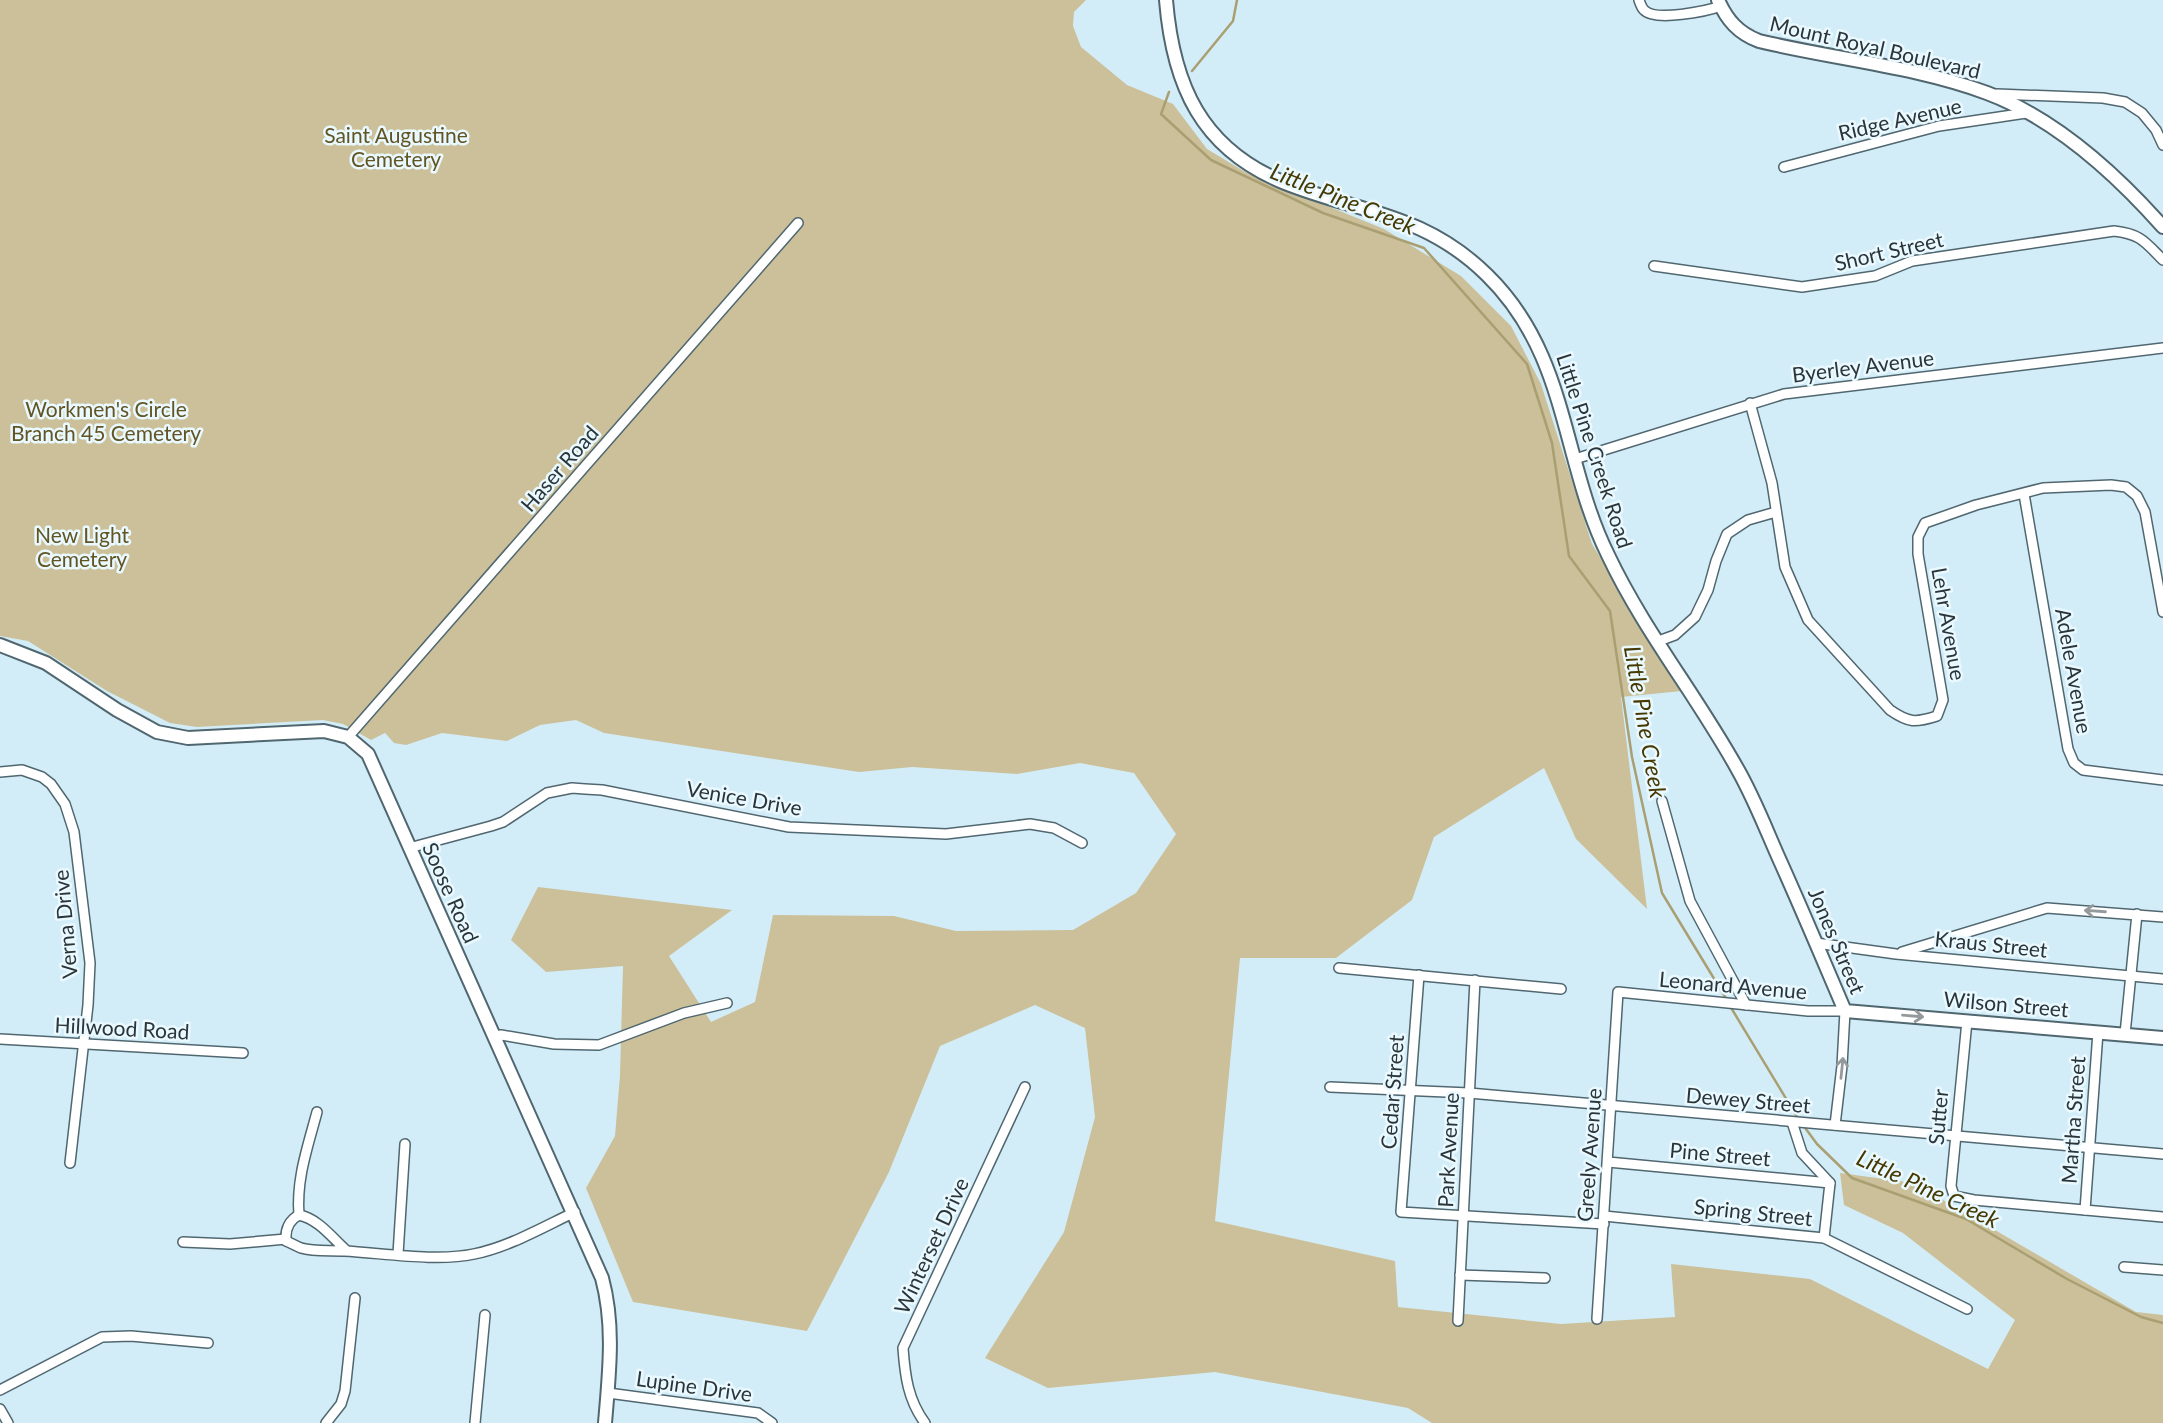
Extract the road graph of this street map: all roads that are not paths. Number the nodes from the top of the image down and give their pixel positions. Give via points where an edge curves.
1 (1166, 0) edge
2 (1640, 0) edge
3 (1719, 3) edge
4 (1989, 94) junction
5 (2026, 113) junction
6 (2160, 129) edge
7 (2163, 145) edge
8 (1784, 167) dead end
9 (798, 223) dead end
10 (2163, 227) edge
11 (2163, 260) edge
12 (1654, 266) dead end
13 (2163, 348) edge
14 (1751, 402) junction
15 (1575, 459) junction
16 (2024, 494) junction
17 (1776, 512) junction
18 (2163, 612) edge
19 (1656, 642) junction
20 (0, 645) edge
21 (348, 737) junction
22 (0, 772) edge
23 (2163, 780) edge
24 (1662, 802) dead end
25 (1763, 821) joint
26 (1082, 843) dead end
27 (409, 848) junction
28 (2137, 914) junction
29 (2163, 917) edge
30 (1816, 943) junction
31 (1896, 954) junction
32 (1339, 968) dead end
33 (1419, 975) junction
34 (2130, 976) junction
35 (2163, 979) edge
36 (1475, 980) junction
37 (1561, 989) dead end
38 (1618, 992) joint
39 (727, 1003) dead end
40 (1746, 1005) junction
41 (1845, 1011) junction
42 (1967, 1021) junction
43 (2098, 1032) junction
44 (2125, 1034) junction
45 (495, 1036) junction
46 (2163, 1038) edge
47 (0, 1040) edge
48 (82, 1044) junction
49 (243, 1053) dead end
50 (1026, 1087) dead end
51 (1330, 1087) dead end
52 (1410, 1091) junction
53 (1469, 1093) junction
54 (1611, 1106) junction
55 (317, 1112) dead end
56 (1792, 1122) junction
57 (1835, 1125) junction
58 (1955, 1137) junction
59 (405, 1144) dead end
60 (2091, 1148) junction
61 (2163, 1154) edge
62 (1608, 1162) junction
63 (70, 1163) dead end
64 (1830, 1183) junction
65 (2085, 1210) junction
66 (575, 1212) junction
67 (1401, 1212) joint
68 (299, 1215) junction
69 (1463, 1216) junction
70 (2163, 1217) edge
71 (1604, 1220) junction
72 (286, 1238) junction
73 (1824, 1238) junction
74 (183, 1242) dead end
75 (347, 1251) junction
76 (398, 1254) junction
77 (2124, 1267) dead end
78 (2163, 1270) edge
79 (1460, 1275) junction
80 (1545, 1278) dead end
81 (355, 1298) dead end
82 (1967, 1309) dead end
83 (485, 1315) dead end
84 (1597, 1319) dead end
85 (1458, 1321) dead end
86 (208, 1343) dead end
87 (0, 1390) edge
88 (608, 1393) junction
89 (0, 1409) edge
90 (8, 1423) edge
91 (326, 1423) edge
92 (475, 1423) edge
93 (605, 1423) edge
94 (772, 1423) edge
95 (925, 1423) edge

1 - 15 street, Little Pine Creek Road via 1181,83 1205,122 1236,155 1288,184 1422,229 1466,256 1504,292 1545,358
2 - 3 street via 1647,13 1670,15 1692,14
3 - 4 street, Mount Royal Boulevard via 1736,28 1759,41
4 - 5 street, Mount Royal Boulevard
4 - 6 street via 2125,102
5 - 8 street, Ridge Avenue via 1939,126
5 - 10 street, Mount Royal Boulevard via 2092,157
6 - 7 street
9 - 21 street, Haser Road
11 - 12 street, Short Street via 2132,233 2114,231 1912,261 1875,276 1802,287
13 - 14 street, Byerley Avenue via 1784,394
14 - 15 street, Byerley Avenue
14 - 17 street, Lehr Avenue
15 - 19 street, Little Pine Creek Road via 1606,552
16 - 17 street, Lehr Avenue via 1925,523 1918,537 1943,700 1937,716 1919,722 1890,710 1808,620 1785,568
16 - 18 street, Lehr Avenue via 2043,488 2111,485 2126,487 2137,496 2145,512
16 - 23 street, Adele Avenue via 2074,763 2083,770
17 - 19 street via 1748,520 1727,534 1695,617 1675,635
19 - 25 street, Little Pine Creek Road via 1738,769
20 - 21 street via 46,663 140,724 165,734 210,738 315,731
21 - 27 street, Soose Road via 368,754
22 - 48 street, Verna Drive via 22,770 42,777 60,794 70,817 89,949
24 - 40 street via 1690,901
25 - 30 street, Jones Street
26 - 27 street, Venice Drive via 1054,828 1030,824 946,834 813,830 572,788 547,793 491,827
27 - 45 street, Soose Road
28 - 29 street
28 -> 31 street via 2047,908
28 - 34 street
30 - 31 street, Kraus Street
30 - 41 street, Jones Street
31 - 34 street, Kraus Street
32 - 33 street
33 - 36 street
33 - 52 street, Cedar Street
34 - 35 street, Kraus Street
34 - 44 street
36 - 37 street
36 - 53 street, Park Avenue
38 - 40 street, Leonard Avenue
38 - 54 street, Greely Avenue
39 - 45 street via 684,1013 599,1045
40 - 41 street, Leonard Avenue
41 -> 42 street, Wilson Street
57 -> 41 street, Jones Street
42 - 43 street, Wilson Street
42 - 58 street, Sutter
43 - 44 street, Wilson Street
43 - 60 street, Martha Street
44 - 46 street, Wilson Street
45 - 66 street, Soose Road
47 - 48 street, Hillwood Road
48 - 49 street, Hillwood Road
48 - 63 street, Verna Drive
50 - 95 street, Winterset Drive via 903,1348 905,1378
51 - 52 street, Dewey Street
52 - 53 street, Dewey Street
52 - 67 street, Cedar Street
53 - 54 street, Dewey Street
53 - 69 street, Park Avenue
54 - 56 street, Dewey Street
54 - 62 street, Greely Avenue
55 - 68 street via 299,1180
56 - 57 street, Dewey Street
56 - 64 street via 1802,1153
57 - 58 street, Dewey Street
58 - 60 street, Dewey Street
58 - 65 street, Sutter via 1954,1196
59 - 76 street
60 - 61 street, Dewey Street
60 - 65 street, Martha Street
62 - 64 street, Pine Street
62 - 71 street, Greely Avenue
64 - 73 street
65 - 70 street
66 - 76 street via 475,1254
66 - 88 street, Soose Road via 608,1300
67 - 69 street, Spring Street
68 - 72 street via 289,1223
68 - 75 street via 320,1226
69 - 71 street, Spring Street
69 - 79 street, Park Avenue
71 - 73 street, Spring Street
71 - 84 street, Greely Avenue
72 - 74 street via 230,1244
72 - 75 street via 302,1248
73 - 82 street, Spring Street
75 - 76 street
77 - 78 street
79 - 80 street
79 - 85 street, Park Avenue
81 - 91 street via 345,1391
83 - 92 street
86 - 87 street via 102,1337
88 - 93 street, Soose Road
88 - 94 street, Lupine Drive via 758,1413
89 - 90 street

